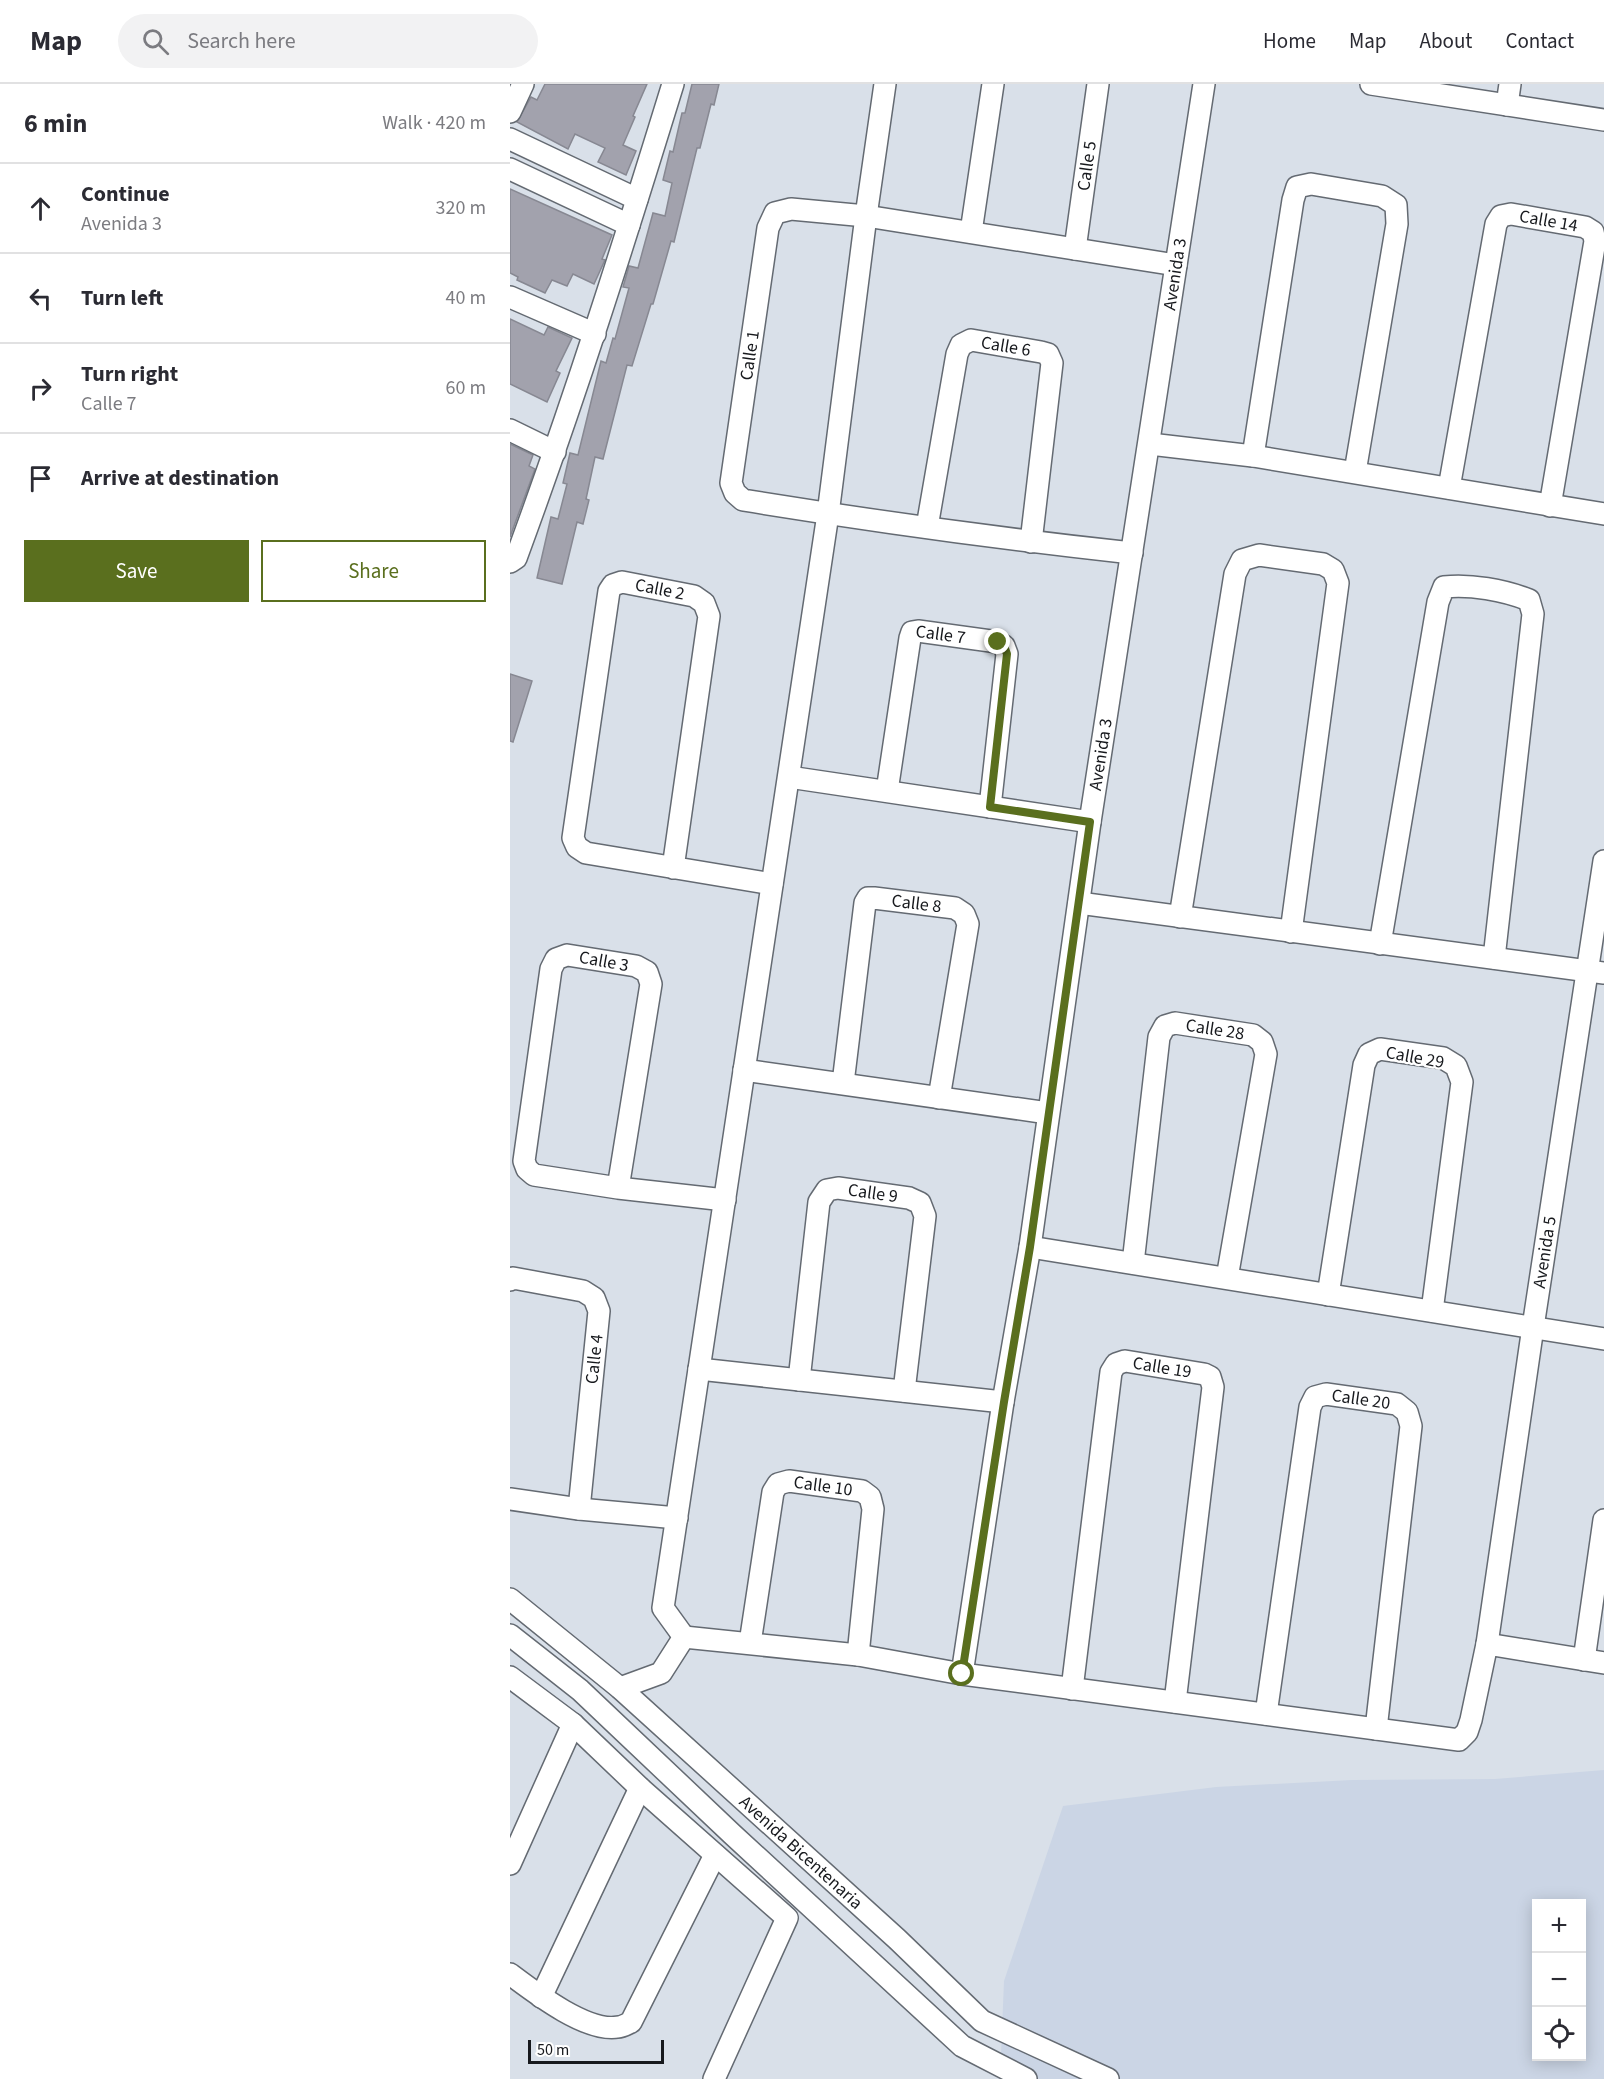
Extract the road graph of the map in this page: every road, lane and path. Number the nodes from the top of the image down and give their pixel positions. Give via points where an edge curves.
1 (523, 84) edge
2 (673, 84) edge
3 (885, 84) edge
4 (993, 84) edge
5 (1098, 84) edge
6 (1204, 84) edge
7 (1371, 84) edge
8 (1510, 84) edge
9 (1412, 87) edge
10 (1507, 105) junction
11 (510, 112) edge
12 (1604, 120) edge
13 (510, 139) edge
14 (510, 169) edge
15 (637, 199) junction
16 (866, 216) junction
17 (629, 225) junction
18 (971, 232) junction
19 (1075, 249) junction
20 (1176, 265) junction
21 (510, 297) edge
22 (595, 334) junction
23 (510, 430) edge
24 (1149, 444) junction
25 (555, 452) junction
26 (1253, 456) junction
27 (1355, 472) junction
28 (1449, 488) junction
29 (1550, 506) junction
30 (828, 514) junction
31 (1604, 514) edge
32 (927, 527) junction
33 (1031, 542) junction
34 (1132, 553) junction
35 (510, 562) edge
36 (789, 777) junction
37 (887, 791) junction
38 (990, 807) junction
39 (1090, 822) junction
40 (1604, 861) edge
41 (673, 868) junction
42 (772, 884) junction
43 (1078, 903) junction
44 (1180, 917) junction
45 (1291, 932) junction
46 (1380, 944) junction
47 (1494, 958) junction
48 (1595, 972) edge
49 (744, 1070) junction
50 (843, 1083) junction
51 (939, 1098) junction
52 (1048, 1113) junction
53 (618, 1188) junction
54 (725, 1200) junction
55 (1030, 1247) junction
56 (1133, 1263) junction
57 (1227, 1278) junction
58 (510, 1280) edge
59 (1328, 1295) junction
60 (1432, 1311) junction
61 (1533, 1327) junction
62 (1604, 1339) edge
63 (699, 1369) junction
64 (800, 1380) junction
65 (904, 1391) junction
66 (1004, 1402) junction
67 (510, 1499) edge
68 (579, 1509) junction
69 (677, 1518) junction
70 (1604, 1520) edge
71 (510, 1599) edge
72 (510, 1635) edge
73 (684, 1637) junction
74 (750, 1643) junction
75 (1487, 1644) junction
76 (858, 1655) junction
77 (1594, 1661) edge
78 (962, 1674) junction
79 (510, 1677) edge
80 (620, 1688) junction
81 (1072, 1689) junction
82 (1175, 1702) junction
83 (1266, 1714) junction
84 (573, 1724) junction
85 (1376, 1729) junction
86 (640, 1788) junction
87 (715, 1855) junction
88 (510, 1864) edge
89 (797, 1894) junction
90 (788, 1918) junction
91 (510, 1974) edge
92 (541, 1997) junction
93 (714, 2079) edge
94 (1026, 2079) edge
95 (1108, 2079) edge

1 - 11 street
2 - 15 street
3 - 16 street
4 - 18 street
5 - 19 street, Calle 5
6 - 20 street, Avenida 3
7 - 9 street
8 - 10 street
9 - 10 street
10 - 12 street
13 - 15 street
14 - 17 street
15 - 17 street
16 - 18 street
16 - 30 street
16 - 30 street, Calle 1 via 791,209 775,213 768,228 731,483 743,500
17 - 22 street
18 - 19 street
19 - 20 street
20 - 24 street, Avenida 3
21 - 22 street
22 - 25 street
23 - 25 street
24 - 26 street
24 - 34 street, Avenida 3
25 - 35 street via 516,558
26 - 27 street
26 - 27 street via 1293,200 1297,186 1311,184 1382,196 1396,205 1397,224
27 - 28 street
28 - 29 street
28 - 29 street, Calle 14 via 1496,225 1501,216 1511,214 1585,227 1593,232 1595,242
29 - 31 street
30 - 32 street
30 - 36 street
32 - 33 street
32 - 33 street, Calle 6 via 957,354 971,340 1041,351 1048,354 1052,363
33 - 34 street
34 - 39 street, Avenida 3
36 - 37 street
36 - 42 street
37 - 38 street
37 - 38 street, Calle 7 via 912,632 998,642 1007,654
38 - 39 street
39 - 43 street, Avenida 3
40 - 48 street, Avenida 5
41 - 41 street, Calle 2 via 586,853 573,838 609,591 622,582 694,596 704,603 709,616
41 - 42 street
42 - 49 street
43 - 44 street
43 - 52 street, Avenida 3
44 - 45 street
44 - 45 street via 1235,574 1242,560 1259,555 1323,564 1333,570 1338,583
45 - 46 street
46 - 47 street
46 - 47 street via 1438,602 1444,587 1459,586 1517,595 1529,600 1533,614
47 - 48 street
48 - 61 street, Avenida 5
49 - 50 street
49 - 54 street
50 - 51 street
50 - 51 street, Calle 8 via 868,898 955,908 964,914 968,924
51 - 52 street
52 - 55 street, Avenida 3
53 - 53 street, Calle 3 via 534,1175 524,1161 551,969 556,959 567,955 636,966 647,972 651,984
53 - 54 street
54 - 63 street
55 - 56 street
55 - 66 street, Avenida 3
56 - 57 street
56 - 57 street, Calle 28 via 1159,1037 1165,1026 1174,1023 1253,1035 1262,1042 1266,1054
57 - 59 street
58 - 68 street, Calle 4 via 583,1291 594,1298 599,1311
59 - 60 street
59 - 60 street, Calle 29 via 1364,1065 1369,1054 1380,1049 1443,1058 1456,1066 1462,1082
60 - 61 street
61 - 62 street
61 - 75 street, Avenida 5
63 - 64 street
63 - 69 street
64 - 65 street
64 - 65 street, Calle 9 via 819,1202 827,1190 838,1188 909,1198 920,1203 925,1216
65 - 66 street
66 - 78 street, Avenida 3
67 - 68 street
68 - 69 street
69 - 73 street via 663,1608
70 - 77 street
71 - 80 street, Avenida Bicentenaria
72 - 89 street, Avenida Bicentenaria via 580,1690
73 - 74 street
73 - 80 street via 661,1673
74 - 76 street
74 - 76 street, Calle 10 via 772,1492 789,1481 862,1491 870,1497 873,1509
75 - 77 street
75 - 85 street, Avenida 5 via 1471,1720 1459,1740
76 - 78 street
78 - 81 street
79 - 84 street
80 - 95 street, Avenida Bicentenaria via 982,2021
81 - 82 street
81 - 82 street, Calle 19 via 1111,1372 1116,1364 1125,1361 1204,1374 1210,1377 1213,1387
82 - 83 street
83 - 85 street
83 - 85 street, Calle 20 via 1310,1407 1316,1397 1326,1394 1397,1404 1407,1412 1411,1426
84 - 86 street
84 - 88 street
86 - 87 street
86 - 92 street
87 - 90 street
87 - 92 street via 631,2022 617,2028 600,2026
89 - 90 street
89 - 94 street, Avenida Bicentenaria via 962,2046
90 - 93 street
91 - 92 street

